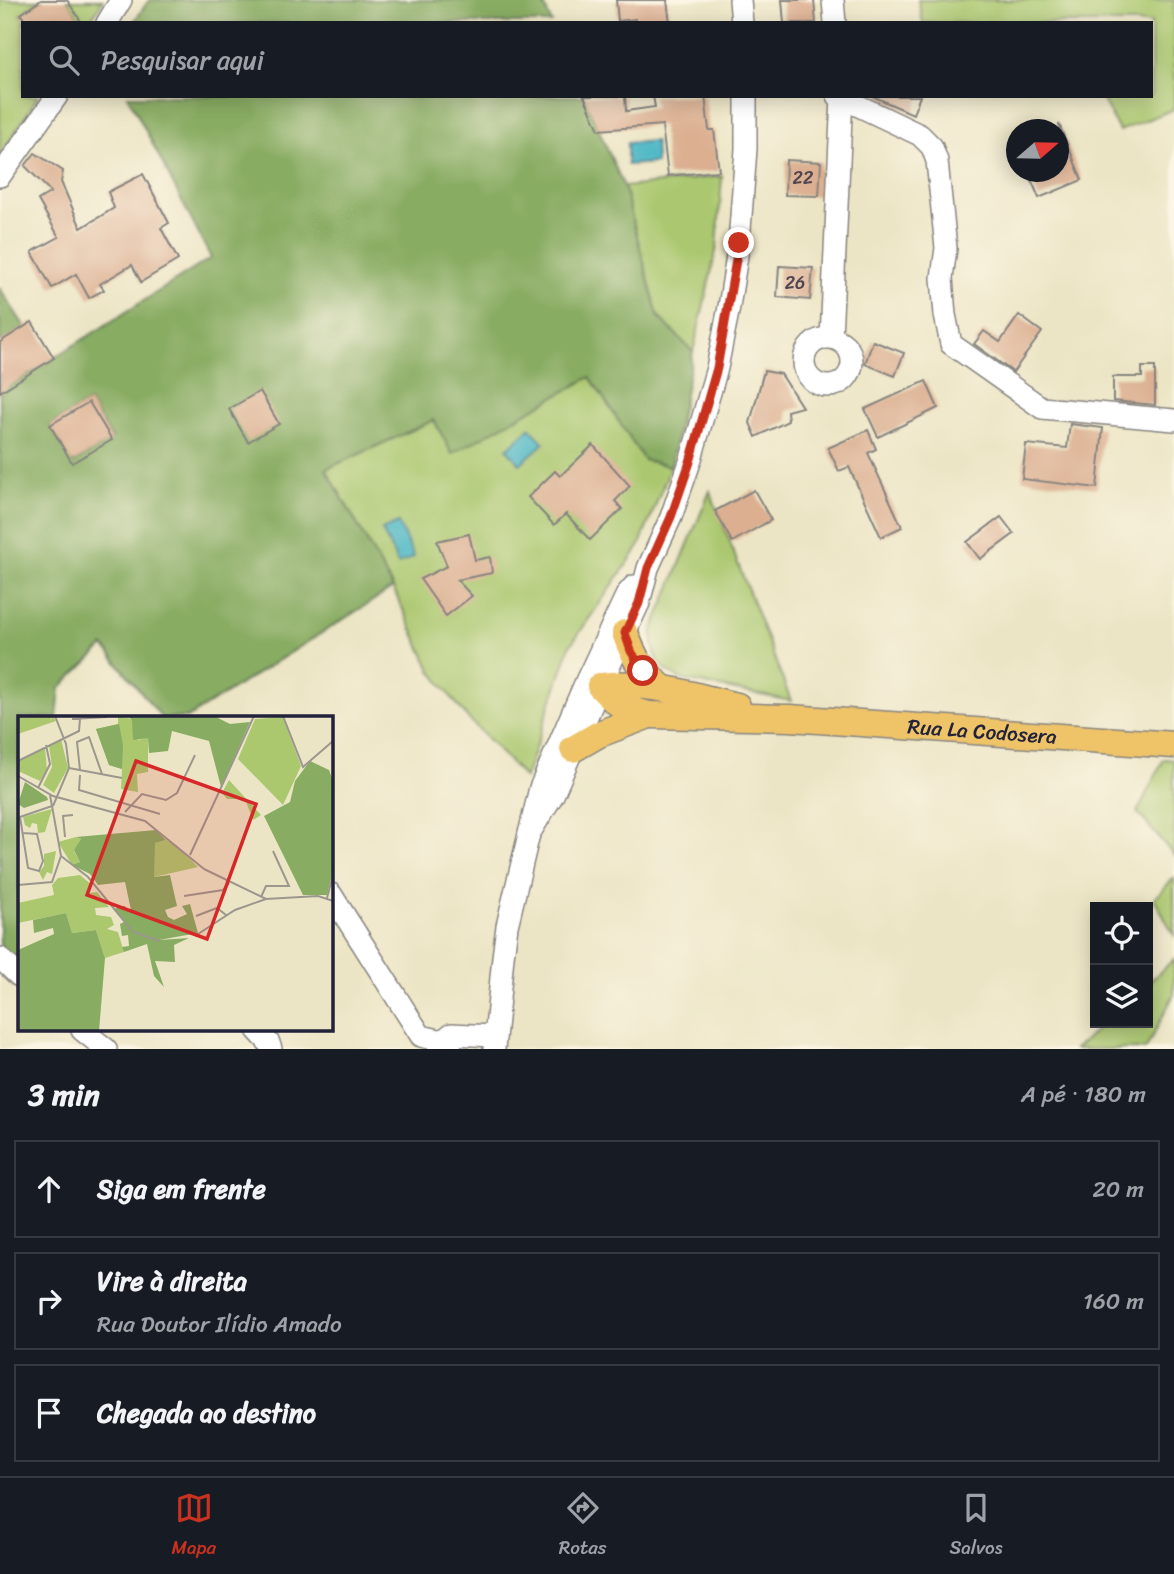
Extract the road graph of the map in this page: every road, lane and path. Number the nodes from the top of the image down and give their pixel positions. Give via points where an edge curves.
1 (121, 0) edge
2 (740, 0) edge
3 (833, 0) edge
4 (108, 21) edge
5 (742, 21) edge
6 (835, 21) edge
7 (56, 98) edge
8 (746, 98) edge
9 (841, 98) edge
10 (843, 98) edge
11 (0, 176) edge
12 (831, 338) dead end
13 (1174, 420) edge
14 (648, 568) junction
15 (625, 633) junction
16 (593, 683) junction
17 (662, 688) junction
18 (649, 715) junction
19 (790, 718) junction
20 (1174, 745) edge
21 (573, 749) junction
22 (529, 834) junction
23 (332, 896) edge
24 (0, 958) edge
25 (18, 975) edge
26 (85, 1032) edge
27 (259, 1032) edge
28 (420, 1043) edge
29 (495, 1043) edge
30 (447, 1045) edge
31 (106, 1049) edge
32 (271, 1049) edge

1 - 4 street
2 - 5 street
3 - 6 street
7 - 11 street
8 - 14 street via 739,243 717,368 690,462
9 - 12 street
10 - 13 street via 920,135 932,147 946,248 942,278 951,344 1042,408
14 - 15 street
14 - 16 street via 627,594
15 - 16 street
15 - 17 main road via 643,671
16 - 17 main road
16 - 18 main road via 615,702
16 - 21 street
16 - 22 street via 540,789
17 - 19 main road
18 - 19 main road
18 - 21 main road
19 - 20 main road, Rua La Codosera
21 - 22 street
22 - 29 street via 503,957
23 - 28 street
24 - 25 street
26 - 31 street
27 - 32 street
28 - 30 street
29 - 30 street via 451,1034

